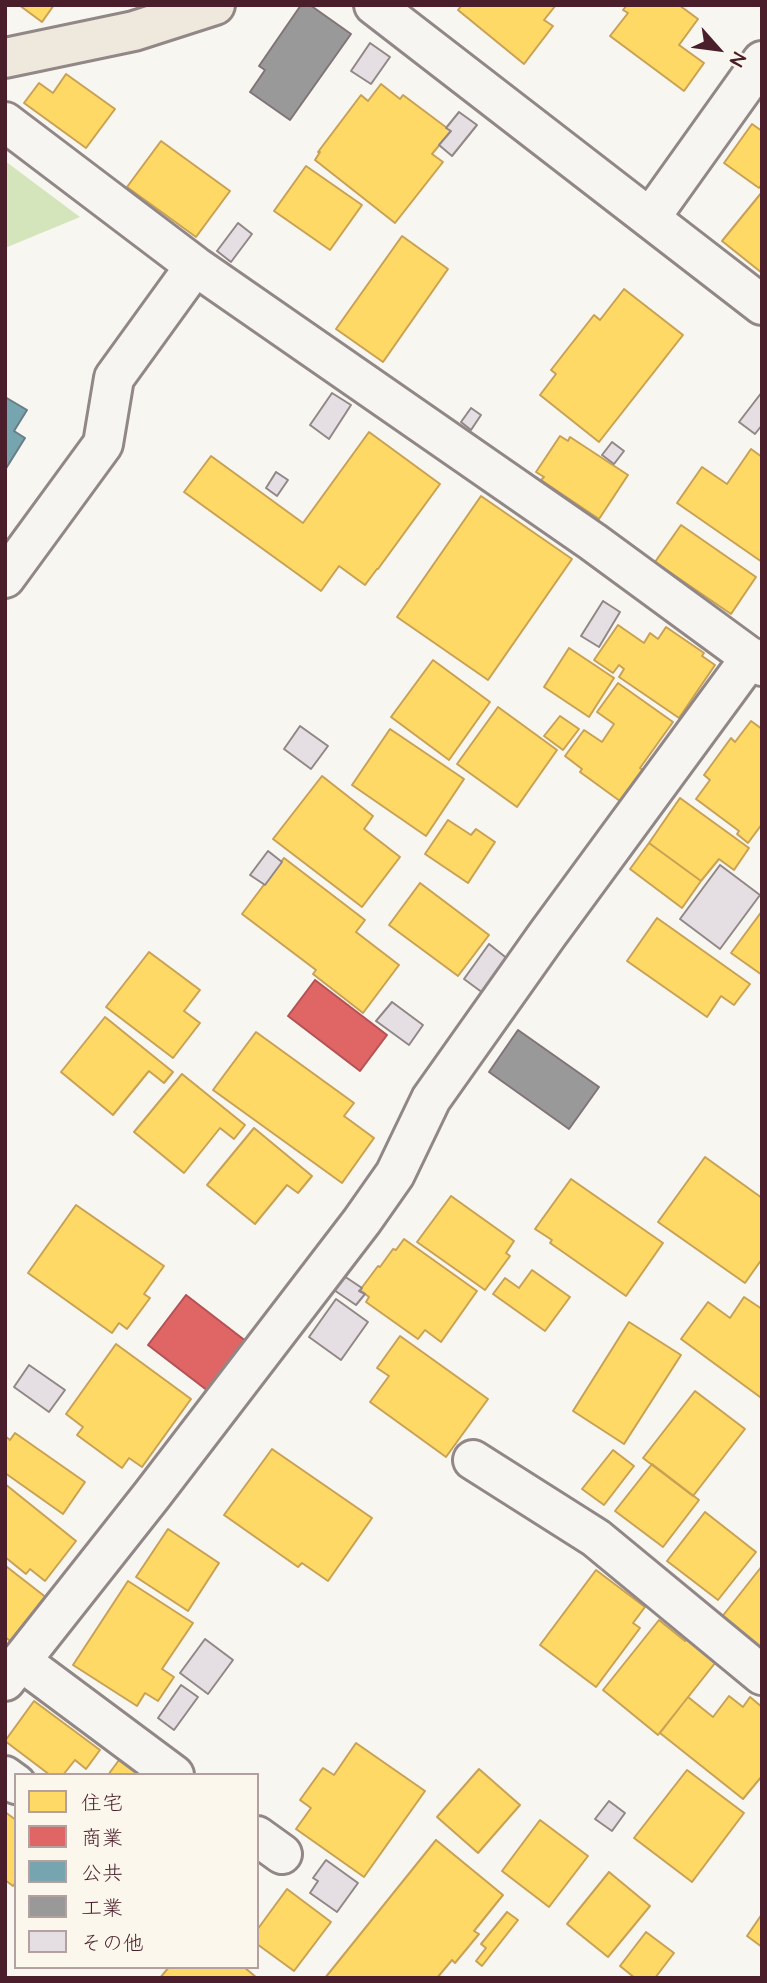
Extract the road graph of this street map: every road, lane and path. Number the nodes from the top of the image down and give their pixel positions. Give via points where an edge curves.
1 (215, 5) edge
2 (374, 5) edge
3 (5, 58) edge
4 (762, 61) edge
5 (5, 122) edge
6 (650, 218) junction
7 (195, 266) junction
8 (762, 305) edge
9 (5, 578) edge
10 (756, 661) edge
11 (473, 1460) dead end
12 (13, 1671) edge
13 (762, 1675) edge
14 (171, 1773) edge

1 - 3 main road via 134,31
2 - 6 street
4 - 6 street
5 - 7 street
6 - 8 street
7 - 9 street via 114,378 103,444
7 - 10 street
10 - 12 street via 555,924 431,1099 395,1174 362,1222
11 - 13 street via 596,1538
12 - 14 street

